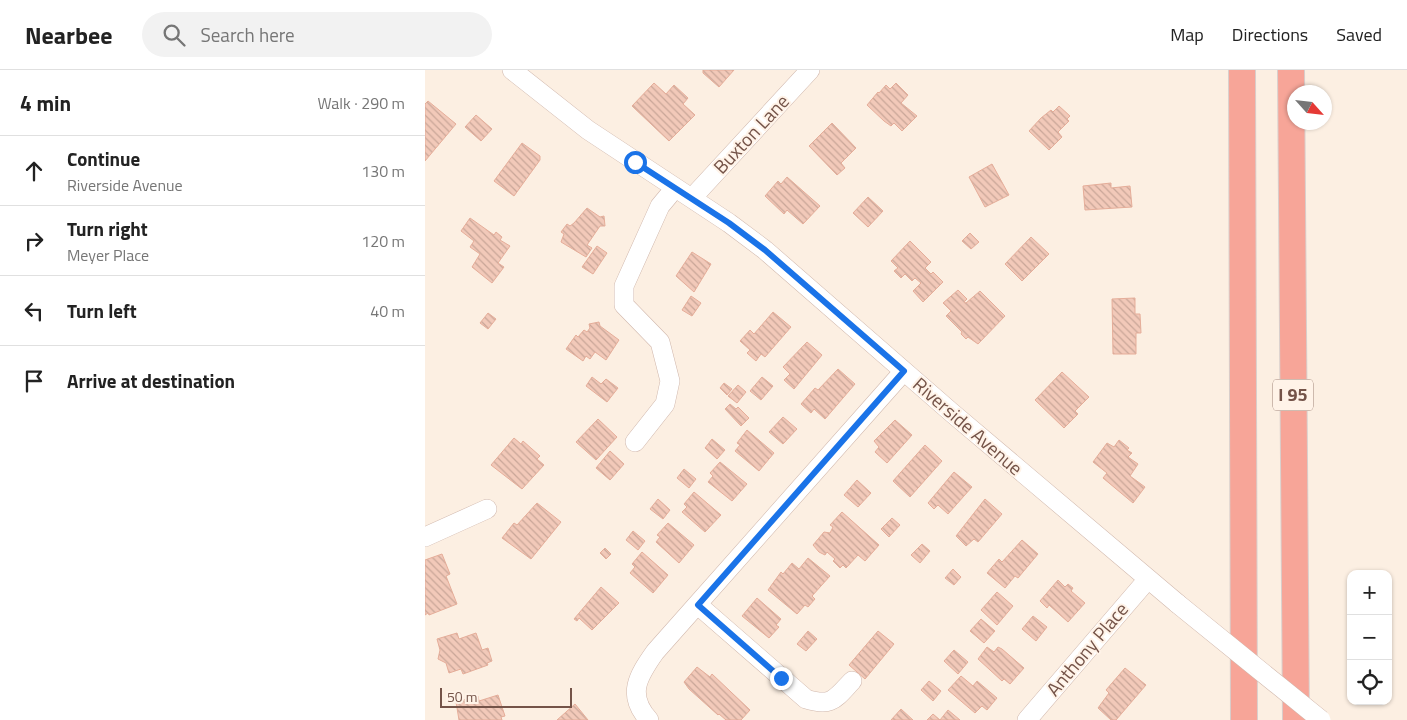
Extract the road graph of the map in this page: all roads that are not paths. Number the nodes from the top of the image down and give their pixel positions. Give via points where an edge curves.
1 (512, 70) edge
2 (810, 70) edge
3 (1242, 70) edge
4 (1291, 70) edge
5 (675, 188) junction
6 (692, 198) junction
7 (904, 371) junction
8 (635, 442) dead end
9 (487, 508) dead end
10 (425, 537) edge
11 (1148, 579) junction
12 (698, 605) junction
13 (852, 681) dead end
14 (649, 720) edge
15 (1027, 720) edge
16 (1244, 720) edge
17 (1296, 720) edge
18 (1321, 720) edge

1 - 5 street, Riverside Avenue via 588,130
2 - 6 street, Buxton Lane
3 - 16 highway
4 - 17 highway, I 95
5 - 6 street, Riverside Avenue
5 - 8 street via 660,206 624,286 624,305 660,342 670,381 665,404
6 - 7 street, Riverside Avenue via 765,250
7 - 11 street, Riverside Avenue
7 - 12 street
9 - 10 street
11 - 15 street, Anthony Place
11 - 18 street, Riverside Avenue, bridge
12 - 13 street via 806,699 820,703 834,701
12 - 14 street via 655,652 638,680 637,701

